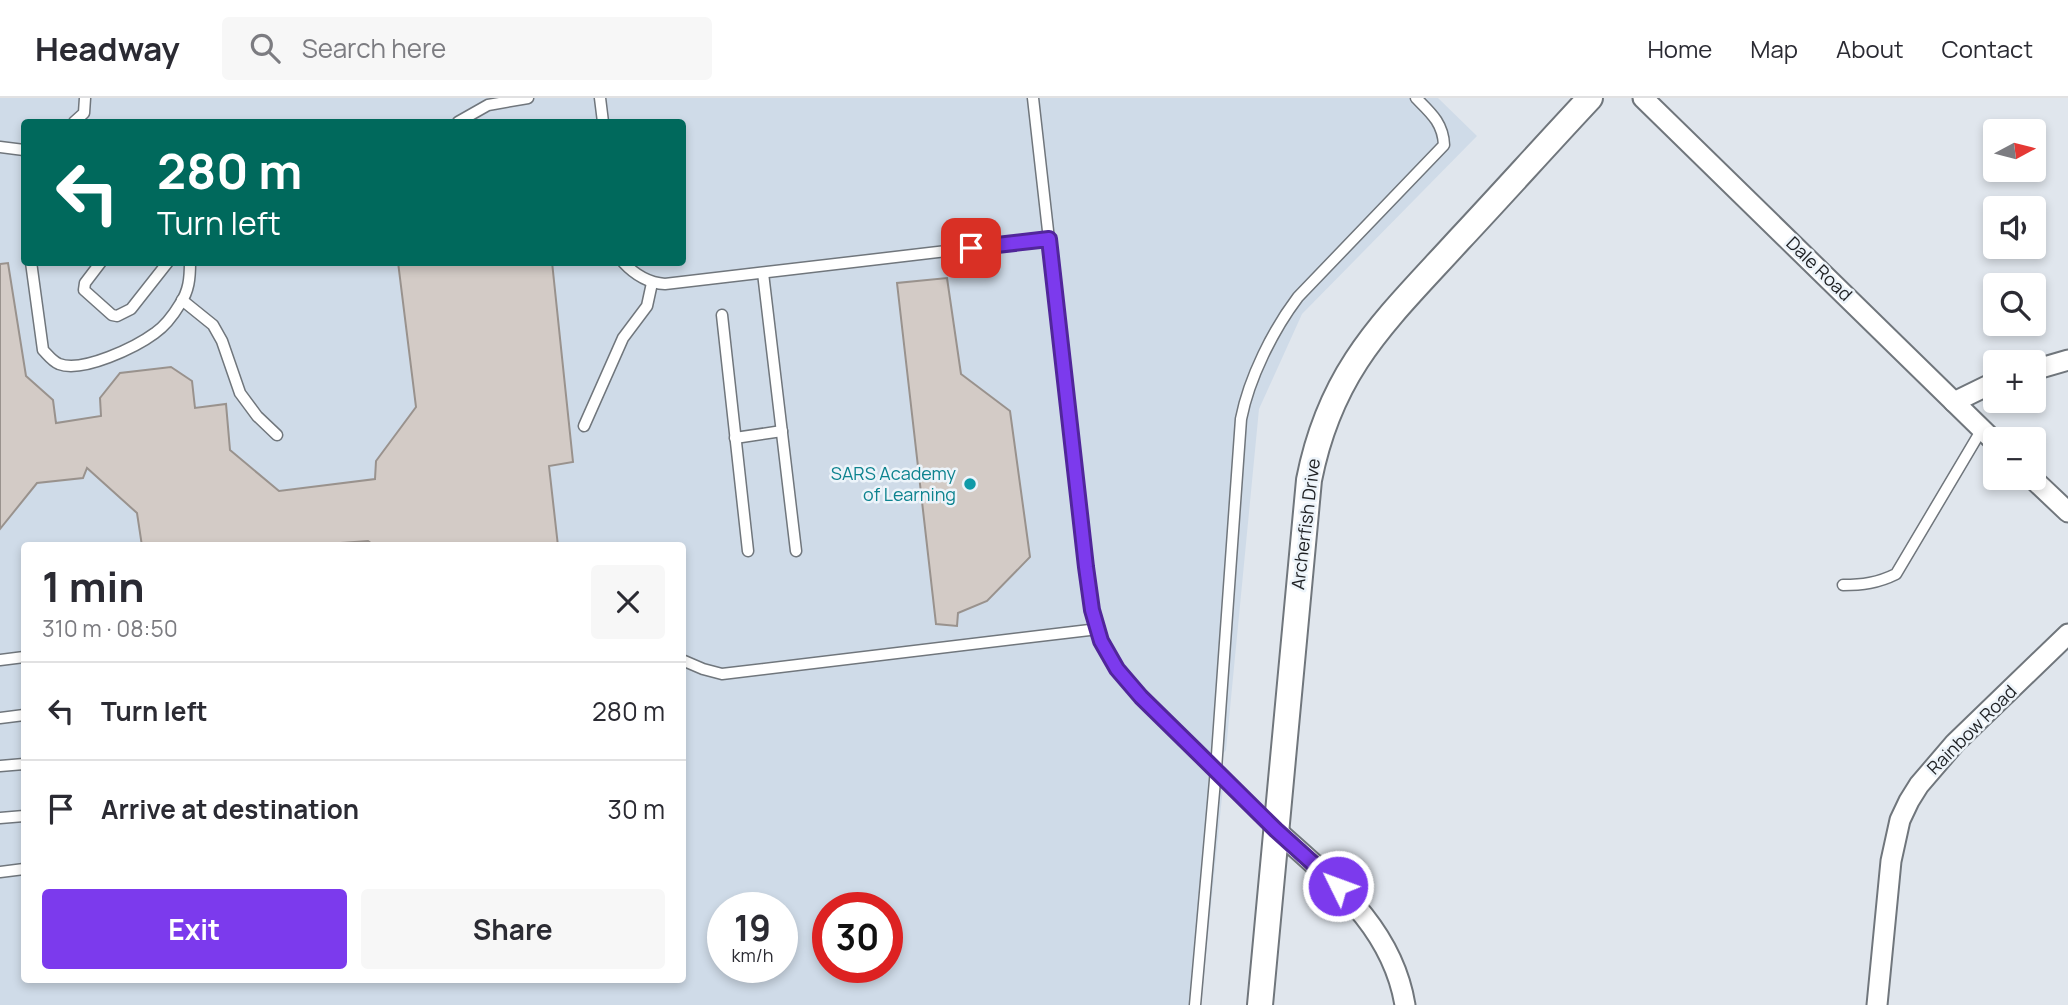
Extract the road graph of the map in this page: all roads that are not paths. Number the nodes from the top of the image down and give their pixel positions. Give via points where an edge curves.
1 (85, 98) edge
2 (528, 98) edge
3 (600, 98) edge
4 (1033, 98) edge
5 (1416, 98) edge
6 (1590, 98) edge
7 (1643, 98) edge
8 (77, 119) edge
9 (463, 119) edge
10 (603, 119) edge
11 (0, 147) edge
12 (21, 150) edge
13 (1049, 239) junction
14 (31, 266) edge
15 (98, 266) edge
16 (166, 266) edge
17 (190, 266) edge
18 (628, 266) edge
19 (763, 273) junction
20 (652, 284) junction
21 (182, 300) junction
22 (722, 315) dead end
23 (2068, 360) edge
24 (2046, 366) edge
25 (1983, 388) edge
26 (1954, 402) junction
27 (584, 426) dead end
28 (1983, 430) edge
29 (782, 431) junction
30 (276, 435) dead end
31 (735, 438) junction
32 (1983, 445) edge
33 (2045, 490) edge
34 (2068, 512) edge
35 (748, 551) dead end
36 (796, 551) dead end
37 (1843, 585) dead end
38 (1098, 629) junction
39 (2068, 634) edge
40 (21, 657) edge
41 (0, 660) edge
42 (686, 662) edge
43 (21, 715) edge
44 (0, 718) edge
45 (21, 764) edge
46 (0, 766) edge
47 (1216, 769) junction
48 (21, 816) edge
49 (0, 818) edge
50 (1276, 830) junction
51 (21, 869) edge
52 (0, 872) edge
53 (1195, 1005) edge
54 (1259, 1005) edge
55 (1405, 1005) edge
56 (1877, 1005) edge

1 - 8 lane via 84,113
2 - 9 lane via 488,105
3 - 10 lane
4 - 13 lane
5 - 47 lane via 1437,119 1444,145 1298,297 1281,320 1244,401
6 - 50 street, Archerfish Drive via 1383,323 1350,366 1333,399 1309,480
7 - 26 street, Dale Road
11 - 12 lane
13 - 19 lane
13 - 38 lane via 1086,567
14 - 21 lane via 40,341 58,364 82,366 147,338 163,326
15 - 16 lane via 84,290 117,316 131,309
17 - 21 lane
18 - 20 lane
19 - 20 lane
19 - 29 lane
20 - 27 lane via 649,302 623,338
21 - 30 lane via 213,325 240,393
22 - 31 lane
23 - 24 street
25 - 26 street
26 - 28 street, Dale Road
29 - 31 lane
29 - 36 lane
31 - 35 lane
32 - 37 lane via 1896,573 1864,585
33 - 34 street
38 - 42 lane via 722,674
38 - 47 lane via 1108,656 1127,682
39 - 56 street, Rainbow Road via 1955,743 1909,801 1891,861
40 - 41 lane
43 - 44 lane
45 - 46 lane
47 - 50 lane
47 - 53 lane
48 - 49 lane
50 - 54 street, Archerfish Drive
50 - 55 street via 1363,912 1389,952
51 - 52 lane

